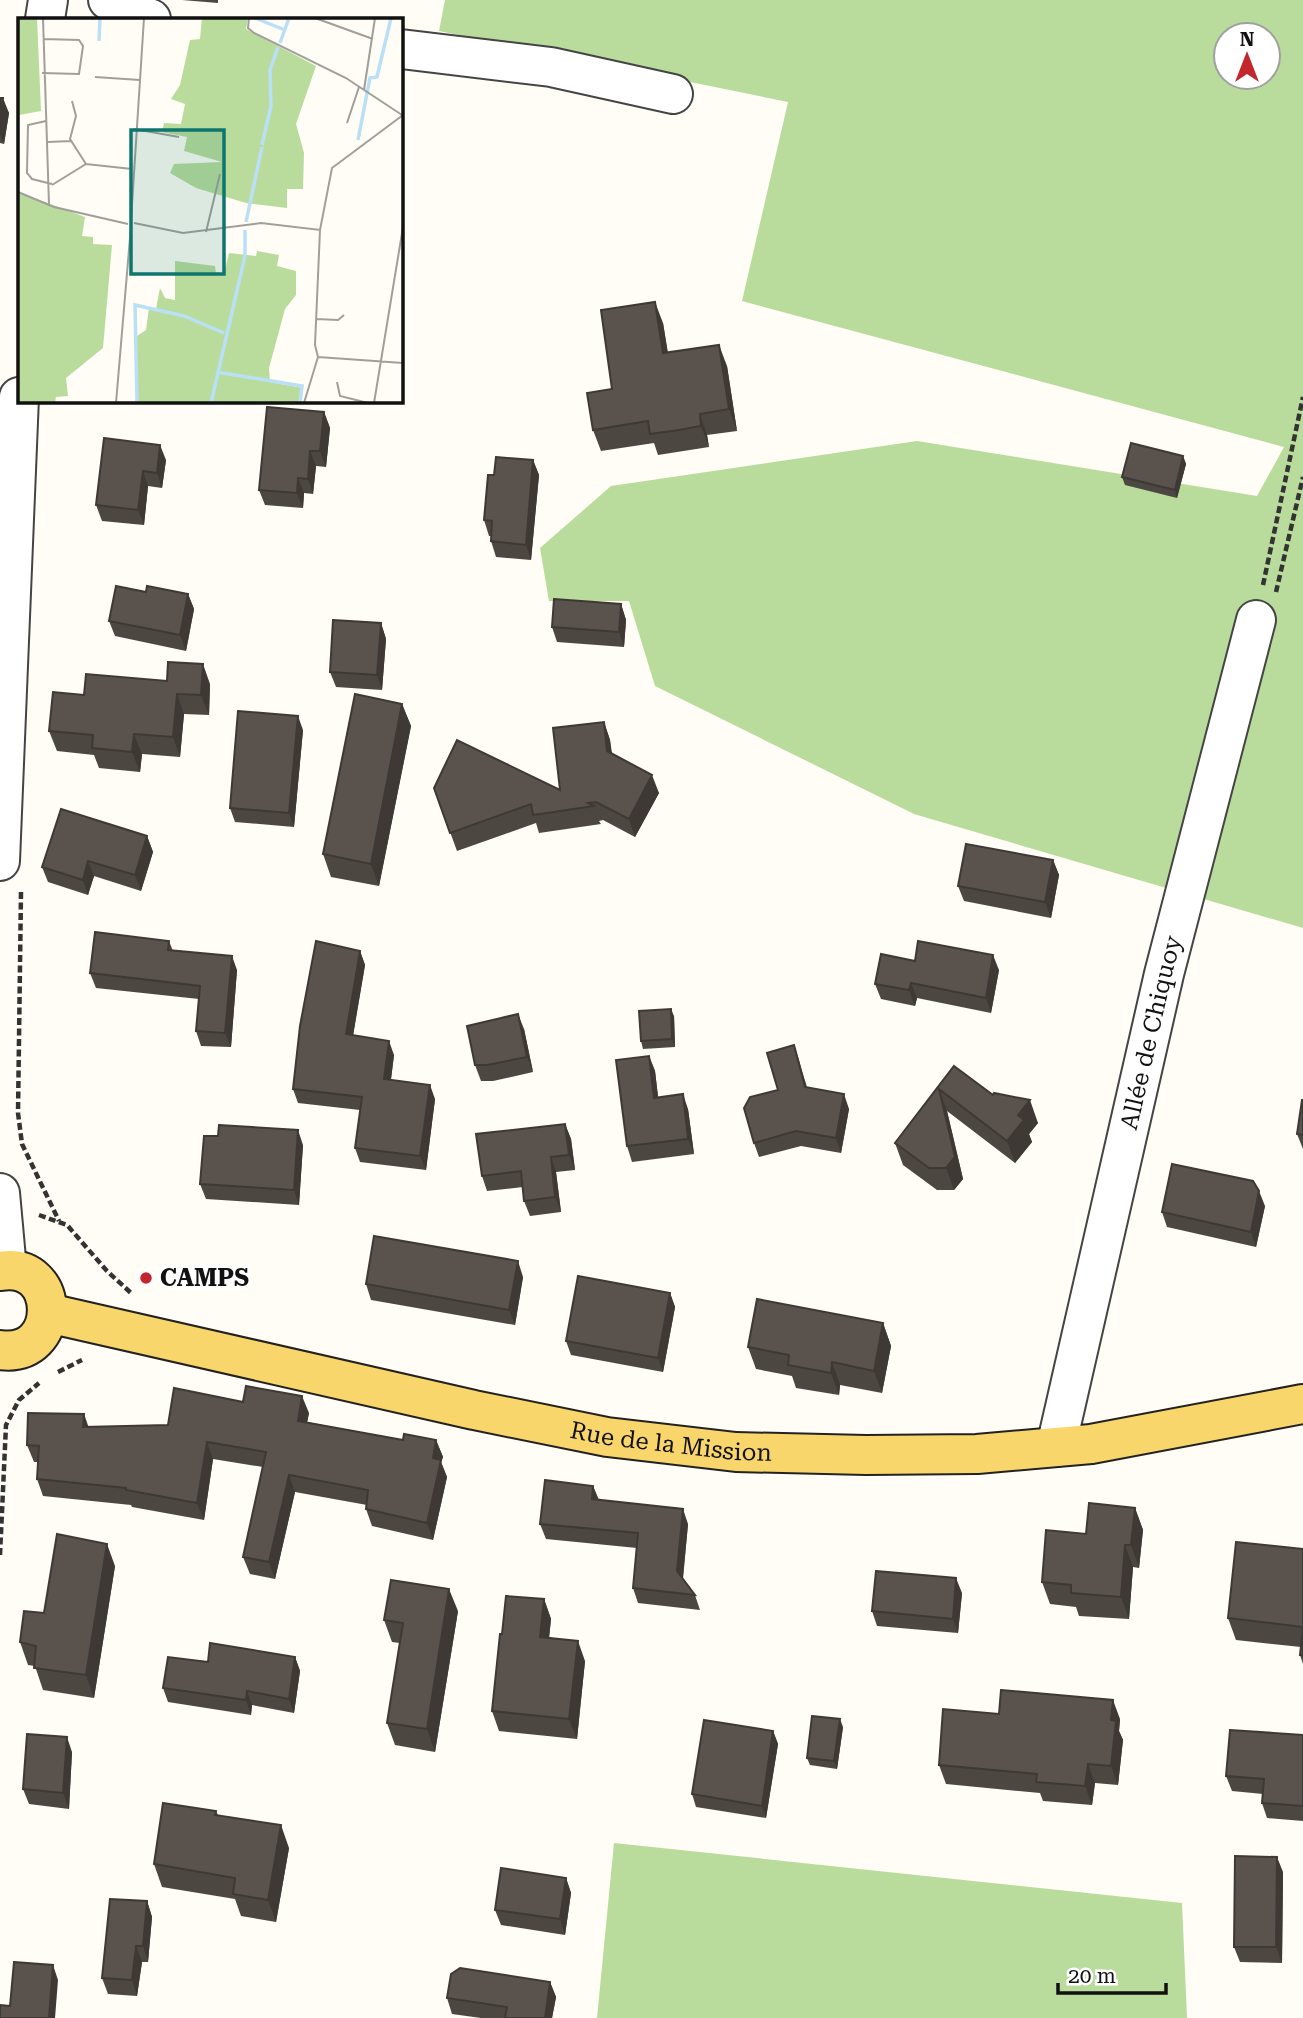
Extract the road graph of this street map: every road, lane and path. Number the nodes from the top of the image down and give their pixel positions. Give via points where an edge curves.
1 (48, 0) edge
2 (108, 0) edge
3 (45, 18) edge
4 (148, 18) edge
5 (402, 49) edge
6 (673, 94) dead end
7 (1303, 397) edge
8 (19, 402) edge
9 (1303, 477) edge
10 (6, 546) edge
11 (1265, 611) junction
12 (0, 861) edge
13 (1, 1204) edge
14 (4, 1271) edge
15 (131, 1312) junction
16 (48, 1313) junction
17 (0, 1350) edge
18 (84, 1360) dead end
19 (1303, 1404) edge
20 (1056, 1447) junction
21 (0, 1555) edge

1 - 3 street
2 - 4 street
5 - 6 street via 551,67
7 - 11 path
8 - 10 street
9 - 11 path
10 - 12 street
11 - 20 street, Allée de Chiquoy via 1164,974
13 - 14 street
13 - 15 path via 67,1225 107,1271
14 - 16 main road via 32,1278 41,1287
15 - 16 main road, Rue de la Mission
15 - 20 main road, Rue de la Mission via 461,1407 607,1437 736,1452 978,1454
16 - 17 main road via 46,1325 31,1343
18 - 21 path via 47,1377 19,1400 6,1425
19 - 20 main road, Rue de la Mission

